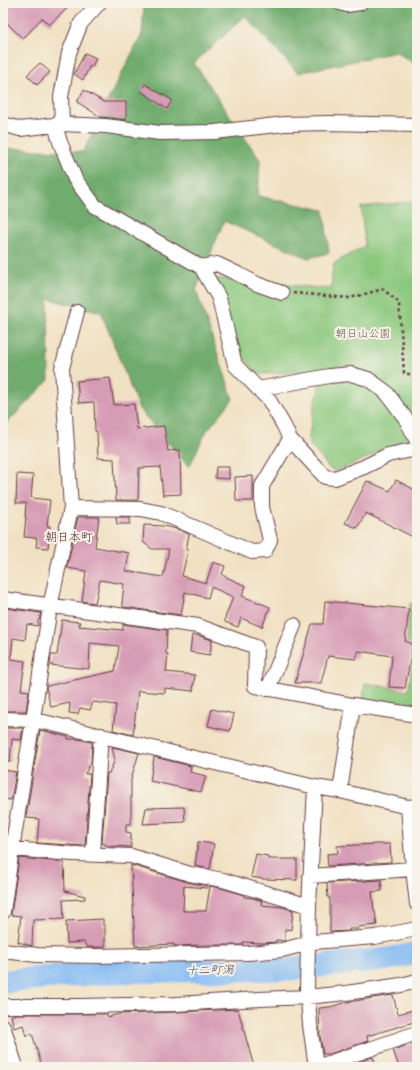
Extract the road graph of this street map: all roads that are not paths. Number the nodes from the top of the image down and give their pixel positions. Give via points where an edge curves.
1 (98, 3) edge
2 (340, 3) edge
3 (360, 3) edge
4 (3, 124) edge
5 (59, 125) junction
6 (417, 125) edge
7 (201, 267) junction
8 (282, 293) road end
9 (76, 312) dead end
10 (258, 389) junction
11 (290, 439) junction
12 (417, 441) edge
13 (417, 449) edge
14 (71, 508) junction
15 (3, 599) edge
16 (50, 607) junction
17 (294, 625) dead end
18 (268, 689) junction
19 (353, 705) junction
20 (417, 715) edge
21 (3, 719) edge
22 (33, 720) junction
23 (101, 735) junction
24 (315, 786) junction
25 (340, 791) junction
26 (413, 807) edge
27 (12, 849) junction
28 (93, 854) junction
29 (413, 869) junction
30 (310, 876) junction
31 (5, 882) edge
32 (417, 904) edge
33 (309, 906) junction
34 (3, 912) edge
35 (417, 929) edge
36 (307, 947) junction
37 (3, 951) edge
38 (417, 981) edge
39 (307, 992) junction
40 (3, 1006) edge
41 (3, 1026) edge
42 (417, 1033) edge
43 (16, 1067) edge
44 (316, 1067) edge

1 - 5 street via 81,23 69,53
2 - 3 street
4 - 5 street via 20,129
5 - 6 street via 106,126 160,133 216,132 285,124
5 - 7 street via 60,142 75,179 95,206
7 - 8 street via 217,264
7 - 10 street via 219,298 235,365
9 - 14 street via 62,368
10 - 11 street via 269,400
10 - 12 street via 351,374 368,379 386,392 406,419
11 - 13 street via 325,477 335,478 364,468 388,455
11 - 14 street via 262,486 262,507 270,540 264,551 252,552 160,513 142,509
14 - 16 street
15 - 16 street
16 - 18 street via 198,626 256,647 255,686
16 - 22 street
17 - 18 street
18 - 19 street
19 - 20 street
19 - 25 street
21 - 22 street
22 - 23 street
22 - 27 street
23 - 24 street
23 - 28 street
24 - 25 street
24 - 30 street
25 - 26 street
26 - 29 street
27 - 28 street
27 - 31 street
28 - 33 street via 131,856
29 - 30 street
29 - 32 street
30 - 33 street
31 - 34 street
33 - 36 street
35 - 36 street via 375,937 314,942
36 - 37 street via 248,953 174,955 37,955
36 - 39 street
38 - 39 street via 354,992
39 - 40 street via 260,999 176,1004
39 - 44 street
41 - 43 street
42 - 44 street

